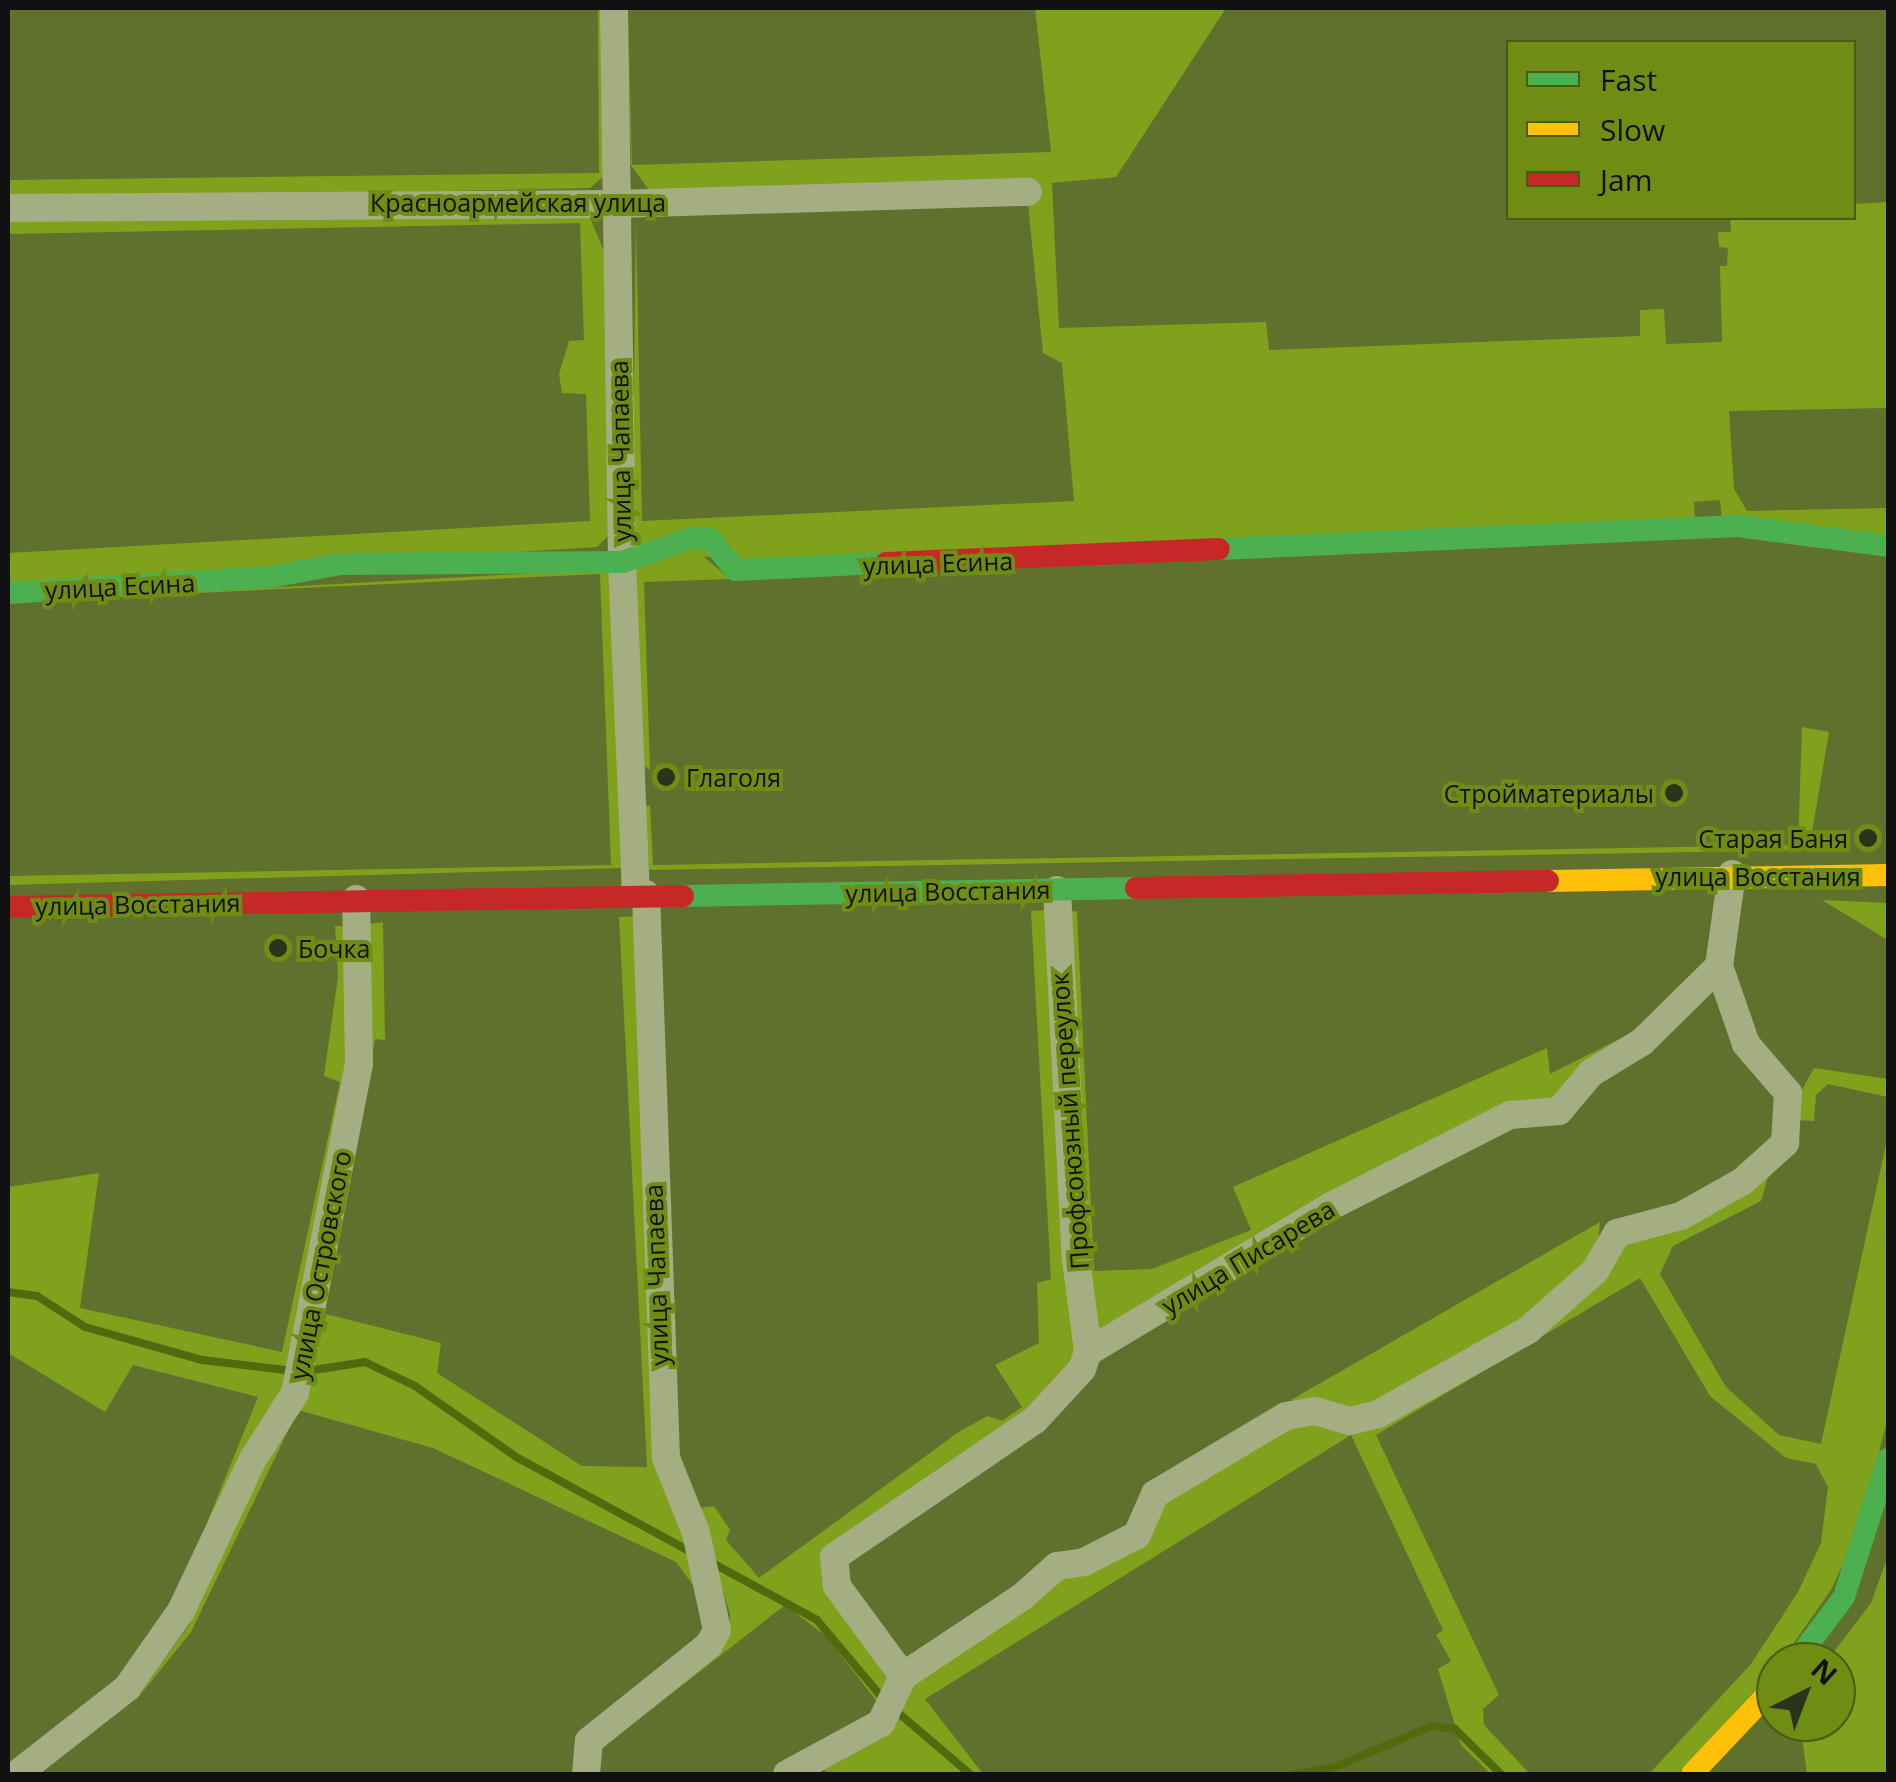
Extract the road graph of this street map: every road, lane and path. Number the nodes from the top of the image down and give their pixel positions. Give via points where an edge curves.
1 (614, 8) edge
2 (1028, 192) dead end
3 (616, 204) junction
4 (8, 208) edge
5 (1888, 546) edge
6 (622, 562) junction
7 (8, 593) edge
8 (1732, 874) junction
9 (1888, 875) edge
10 (1057, 890) junction
11 (641, 894) junction
12 (356, 899) junction
13 (8, 906) edge
14 (1720, 966) junction
15 (1088, 1352) junction
16 (1888, 1460) edge
17 (1810, 1642) edge
18 (903, 1676) junction
19 (1756, 1706) edge
20 (17, 1774) edge
21 (586, 1774) edge
22 (787, 1774) edge
23 (1692, 1774) edge

1 - 3 street, улица Чапаева
2 - 3 street, Красноармейская улица
3 - 4 street, Красноармейская улица
3 - 6 street, улица Чапаева
5 - 6 street, улица Есина via 1738,526 734,570 710,540 693,538
6 - 7 street, улица Есина via 340,564 270,577
6 - 11 street, улица Чапаева
8 - 9 street, улица Восстания
8 - 10 street, улица Восстания
8 - 14 street
10 - 11 street, улица Восстания
10 - 15 street, Профсоюзный переулок via 1076,1259
11 - 12 street, улица Восстания
11 - 21 street, улица Чапаева via 662,1421 666,1458 718,1609 709,1645 590,1741
12 - 13 street, улица Восстания
12 - 20 street, улица Островского via 360,1064 295,1393 254,1459 182,1611 127,1688
14 - 15 street, улица Писарева via 1642,1042 1591,1073 1558,1110 1510,1115 1404,1169
14 - 18 street via 1746,1044 1788,1093 1790,1106 1785,1143 1743,1182 1680,1216 1617,1233 1596,1270 1528,1330 1378,1414 1350,1421 1316,1412 1286,1416 1155,1494 1137,1535 1120,1548 1057,1566 1022,1598
15 - 18 street, улица Писарева via 1082,1369 1035,1420 834,1557 837,1586
16 - 17 street via 1844,1597
18 - 22 street via 881,1723
19 - 23 street

